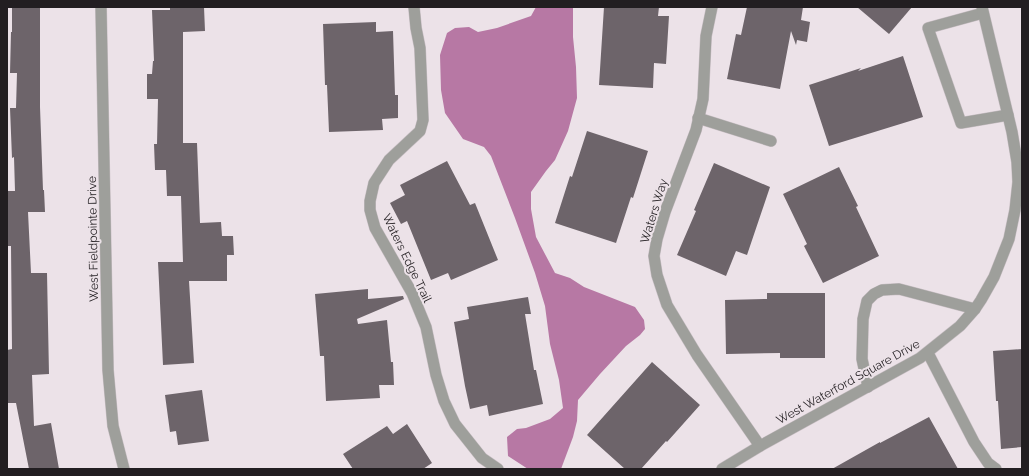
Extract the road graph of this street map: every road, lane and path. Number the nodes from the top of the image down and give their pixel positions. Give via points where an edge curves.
1 (101, 7) edge
2 (414, 7) edge
3 (712, 7) edge
4 (983, 10) edge
5 (1008, 115) junction
6 (698, 118) junction
7 (771, 141) dead end
8 (975, 310) junction
9 (928, 353) junction
10 (868, 387) junction
11 (760, 446) junction
12 (124, 469) edge
13 (498, 469) edge
14 (722, 469) edge
15 (996, 469) edge

1 - 12 street, West Fieldpointe Drive via 108,370 114,426
2 - 13 street, Waters Edge Trail via 420,48 423,120 420,131 389,160 374,183 370,210 375,228 412,293 426,327 436,376 446,407 455,424 482,458
3 - 6 street, Waters Way via 706,36 703,99
4 - 5 street, West Waterford Square Drive
4 - 5 street via 928,28 961,123
5 - 8 street, West Waterford Square Drive via 1017,162 1016,210 1009,240 994,277
6 - 7 street
6 - 11 street, Waters Way via 696,130 656,239 654,256 657,275 667,305 697,355
8 - 9 street, West Waterford Square Drive
8 - 10 street via 899,289 882,290 874,294 867,301 862,319 862,359
9 - 10 street, West Waterford Square Drive
9 - 15 street via 974,442 988,463
10 - 11 street, West Waterford Square Drive
11 - 14 street, West Waterford Square Drive

